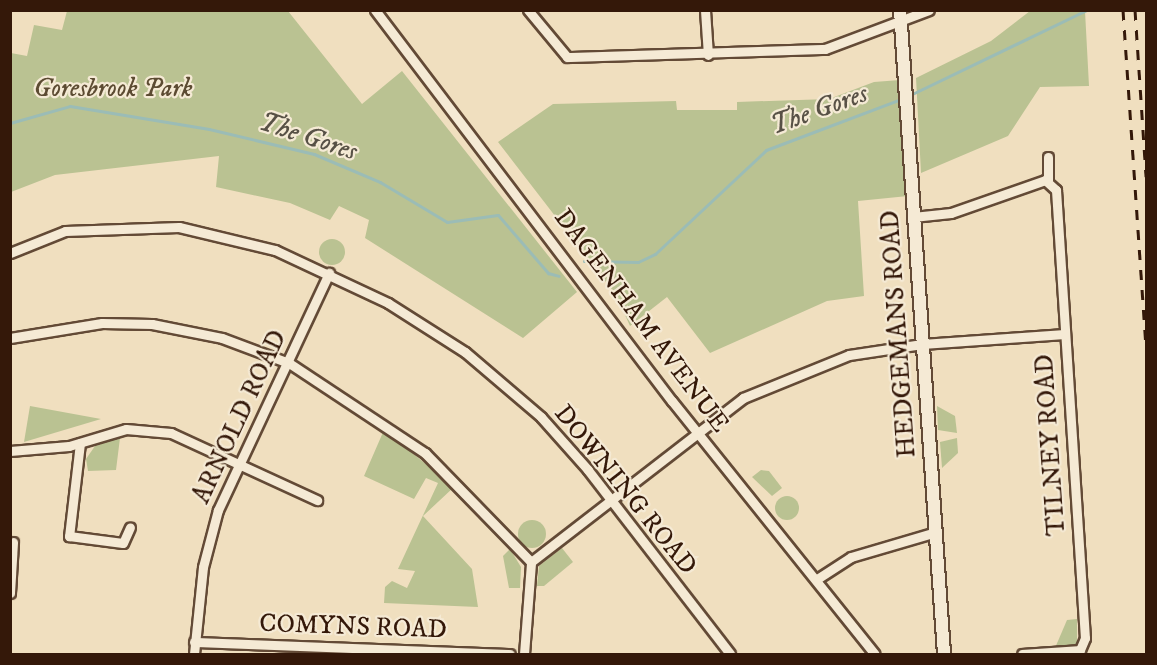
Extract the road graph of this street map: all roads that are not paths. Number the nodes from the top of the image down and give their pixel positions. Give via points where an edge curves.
1 (375, 10) edge
2 (528, 10) edge
3 (705, 10) edge
4 (928, 10) edge
5 (901, 16) edge
6 (708, 55) junction
7 (1048, 157) dead end
8 (1048, 180) junction
9 (913, 217) junction
10 (10, 253) edge
11 (329, 273) junction
12 (1065, 334) junction
13 (10, 338) edge
14 (922, 344) junction
15 (289, 363) junction
16 (696, 431) junction
17 (80, 443) junction
18 (10, 451) edge
19 (236, 463) junction
20 (317, 500) dead end
21 (607, 501) junction
22 (130, 527) dead end
23 (936, 532) junction
24 (13, 542) dead end
25 (531, 562) junction
26 (817, 579) junction
27 (10, 593) edge
28 (195, 642) junction
29 (194, 654) edge
30 (510, 654) edge
31 (524, 654) edge
32 (730, 654) edge
33 (875, 654) edge
34 (944, 654) edge
35 (1022, 654) edge

1 - 16 street, DAGENHAM AVENUE
2 - 6 street via 567,57
3 - 6 street
4 - 5 street
5 - 6 street via 825,49
5 - 9 street, HEDGEMANS ROAD
7 - 8 street, TILNEY ROAD
8 - 9 street via 951,213
8 - 12 street, TILNEY ROAD via 1056,190
9 - 14 street, HEDGEMANS ROAD
10 - 11 street, DOWNING ROAD via 65,231 179,227 275,250
11 - 15 street, ARNOLD ROAD
11 - 21 street, DOWNING ROAD via 388,303 474,359 541,417 588,470
12 - 14 street
12 - 35 street, TILNEY ROAD via 1085,646
13 - 15 street via 102,323 152,324 212,335
14 - 16 street via 849,355 801,370 743,398
14 - 23 street, HEDGEMANS ROAD
15 - 19 street, ARNOLD ROAD
15 - 25 street via 425,453
16 - 21 street
16 - 26 street, DAGENHAM AVENUE
17 - 18 street
17 - 19 street via 126,429 171,433
17 - 22 street via 69,536 123,543
19 - 20 street
19 - 28 street, ARNOLD ROAD via 207,545
21 - 25 street
21 - 32 street, DOWNING ROAD
23 - 26 street via 851,557
23 - 34 street, HEDGEMANS ROAD
24 - 27 street
25 - 31 street
26 - 33 street, DAGENHAM AVENUE
28 - 29 street, ARNOLD ROAD
28 - 30 street, COMYNS ROAD

